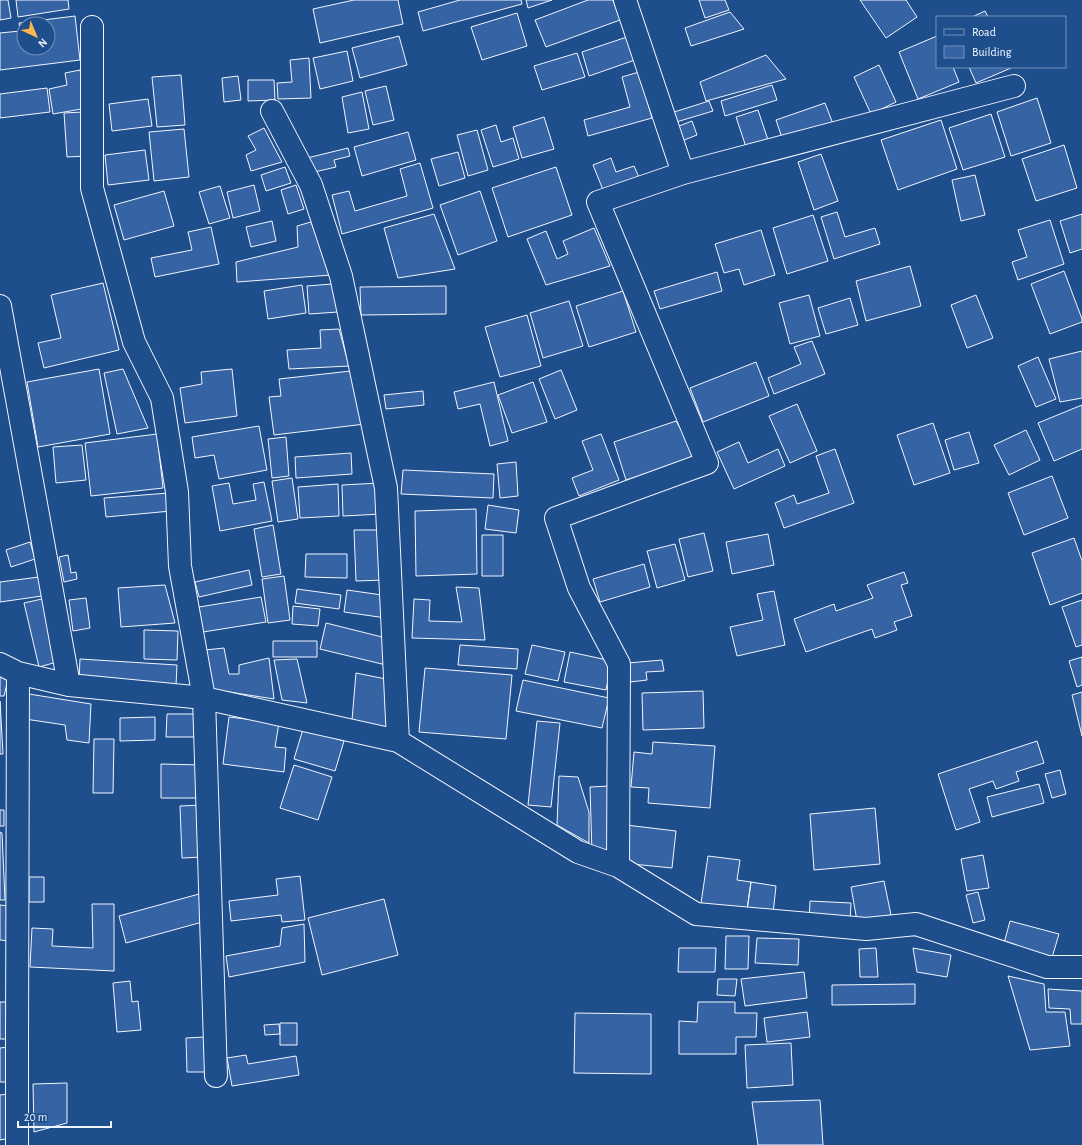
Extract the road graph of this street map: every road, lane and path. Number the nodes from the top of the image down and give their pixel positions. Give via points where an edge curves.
1 (625, 0) edge
2 (92, 27) dead end
3 (1014, 86) dead end
4 (272, 111) dead end
5 (683, 173) junction
6 (0, 306) edge
7 (9, 669) edge
8 (69, 685) junction
9 (204, 698) junction
10 (398, 741) junction
11 (618, 866) junction
12 (1082, 967) edge
13 (216, 1076) dead end
14 (17, 1145) edge

1 - 5 street
2 - 9 street via 92,188 134,342 162,398 178,492 180,566
3 - 5 street
4 - 10 street via 311,185 341,276 386,488
5 - 11 street via 598,202 707,463 556,518 579,588 619,664
6 - 8 street
7 - 8 street
7 - 14 street
8 - 9 street
9 - 10 street
9 - 13 street
10 - 11 street via 578,852
11 - 12 street via 696,914 866,929 916,924 1047,967

